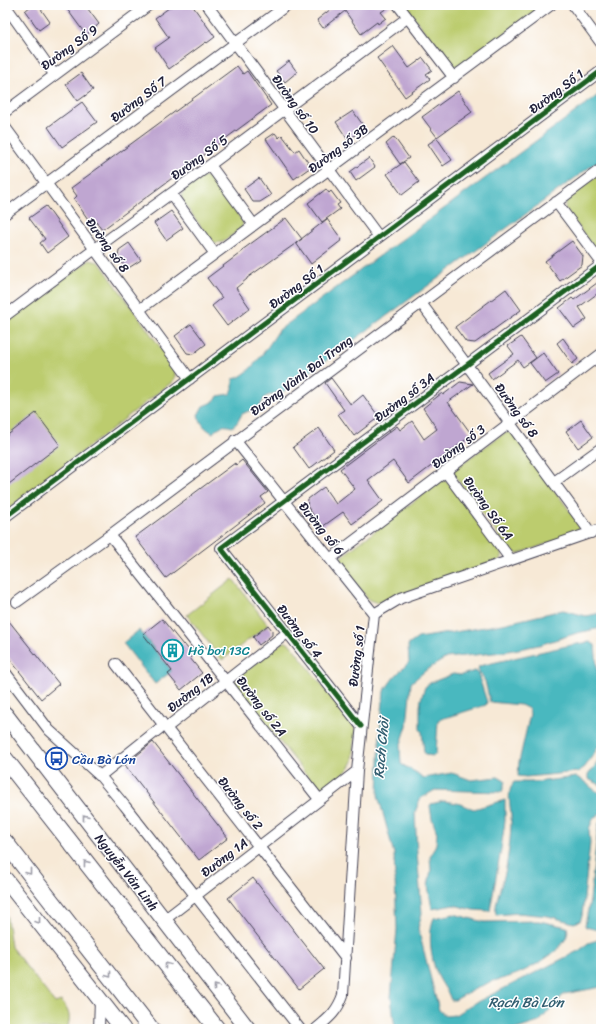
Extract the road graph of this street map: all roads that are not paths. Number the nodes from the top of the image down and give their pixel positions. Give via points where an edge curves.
1 (5, 5) edge
2 (149, 5) edge
3 (207, 5) edge
4 (287, 5) edge
5 (398, 5) edge
6 (551, 5) edge
7 (573, 5) edge
8 (407, 18) junction
9 (235, 43) junction
10 (601, 43) edge
11 (601, 71) edge
12 (54, 74) junction
13 (454, 78) junction
14 (284, 110) junction
15 (5, 112) edge
16 (5, 127) edge
17 (210, 166) junction
18 (601, 169) edge
19 (329, 171) junction
20 (46, 183) junction
21 (171, 194) junction
22 (556, 202) junction
23 (5, 214) edge
24 (254, 225) junction
25 (379, 237) junction
26 (96, 249) junction
27 (214, 254) junction
28 (601, 263) edge
29 (421, 302) junction
30 (140, 310) junction
31 (5, 316) edge
32 (601, 354) edge
33 (467, 364) junction
34 (190, 379) junction
35 (510, 422) junction
36 (235, 440) junction
37 (601, 448) edge
38 (445, 471) junction
39 (554, 482) junction
40 (284, 501) junction
41 (5, 517) edge
42 (596, 531) edge
43 (110, 535) junction
44 (221, 548) joint
45 (330, 558) junction
46 (511, 560) junction
47 (17, 602) dead end
48 (374, 614) junction
49 (287, 633) junction
50 (116, 664) dead end
51 (5, 672) edge
52 (226, 681) junction
53 (5, 714) edge
54 (165, 726) junction
55 (361, 726) junction
56 (5, 759) edge
57 (357, 771) junction
58 (100, 776) junction
59 (319, 799) junction
60 (5, 842) edge
61 (259, 847) junction
62 (5, 879) edge
63 (196, 896) junction
64 (164, 920) junction
65 (346, 958) junction
66 (100, 999) junction
67 (244, 1023) edge
68 (99, 1029) edge
69 (123, 1029) edge
70 (151, 1029) edge
71 (217, 1029) edge
72 (300, 1029) edge
73 (316, 1029) edge

1 - 12 street
2 - 12 street, Đường Số 9
3 - 9 street, Đường số 10
4 - 9 street, Đường Số 7
5 - 8 street
6 - 13 street, Đường số 3B
7 - 10 street
8 - 13 street
8 - 14 street, Đường Số 5
9 - 14 street, Đường số 10
9 - 20 street, Đường Số 7
11 - 25 street, Đường Số 1
12 - 15 street, Đường Số 9
13 - 19 street, Đường số 3B
14 - 17 street, Đường Số 5
14 - 19 street, Đường số 10
16 - 20 street, Đường số 8
17 - 21 street, Đường Số 5
17 - 24 street
18 - 22 street, Đường Vành Đai Trong
19 - 24 street, Đường số 3B
19 - 25 street, Đường số 10
20 - 23 street, Đường Số 7
20 - 26 street, Đường số 8
21 - 26 street, Đường Số 5
21 - 27 street
22 - 28 street
22 - 29 street, Đường Vành Đai Trong
24 - 27 street, Đường số 3B
25 - 34 street, Đường Số 1
26 - 30 street, Đường số 8
26 - 31 street, Đường Số 5
27 - 30 street, Đường số 3B
28 - 33 street, Đường số 3A
29 - 33 street, Đường số 8
29 - 36 street, Đường Vành Đai Trong
30 - 34 street, Đường số 8
32 - 35 street, Đường số 3
33 - 35 street, Đường số 8
33 - 40 street, Đường số 3A
34 - 41 street, Đường Số 1
35 - 38 street, Đường số 3
35 - 39 street, Đường số 8
36 - 40 street, Đường số 6
36 - 43 street, Đường Vành Đai Trong
37 - 39 street
38 - 45 street, Đường số 3
38 - 46 street, Đường Số 6A
39 - 42 street, Đường số 8
40 - 44 street, Đường số 3A
40 - 45 street, Đường số 6
42 - 46 street, Đường số 1
43 - 47 street, Đường Vành Đai Trong
43 - 52 street, Đường số 2A
44 - 49 street, Đường số 4
45 - 48 street, Đường số 6
46 - 48 street, Đường số 1 via 401,598
48 - 55 street, Đường số 1
49 - 52 street, Đường 1B
49 - 55 street, Đường số 4
50 - 54 street, Đường số 2
51 - 58 street via 49,730
52 - 54 street, Đường 1B
52 - 59 street, Đường số 2A
64 -> 53 main road, Nguyễn Văn Linh
54 - 58 street, Đường 1B
54 - 61 street, Đường số 2
55 - 57 street, Đường số 1
71 -> 56 highway, Nguyễn Văn Linh
57 - 59 street, Đường 1A
57 - 65 street, Đường số 1
58 - 63 street
59 - 61 street, Đường 1A
60 -> 70 highway
61 - 63 street, Đường 1A
61 - 65 street, Đường số 2
62 -> 66 main road
63 - 64 street, Đường 1A
63 - 72 street
67 -> 64 main road, Nguyễn Văn Linh
65 - 73 street, Đường số 1 via 343,995 339,1007
66 - 68 street
66 - 69 main road

